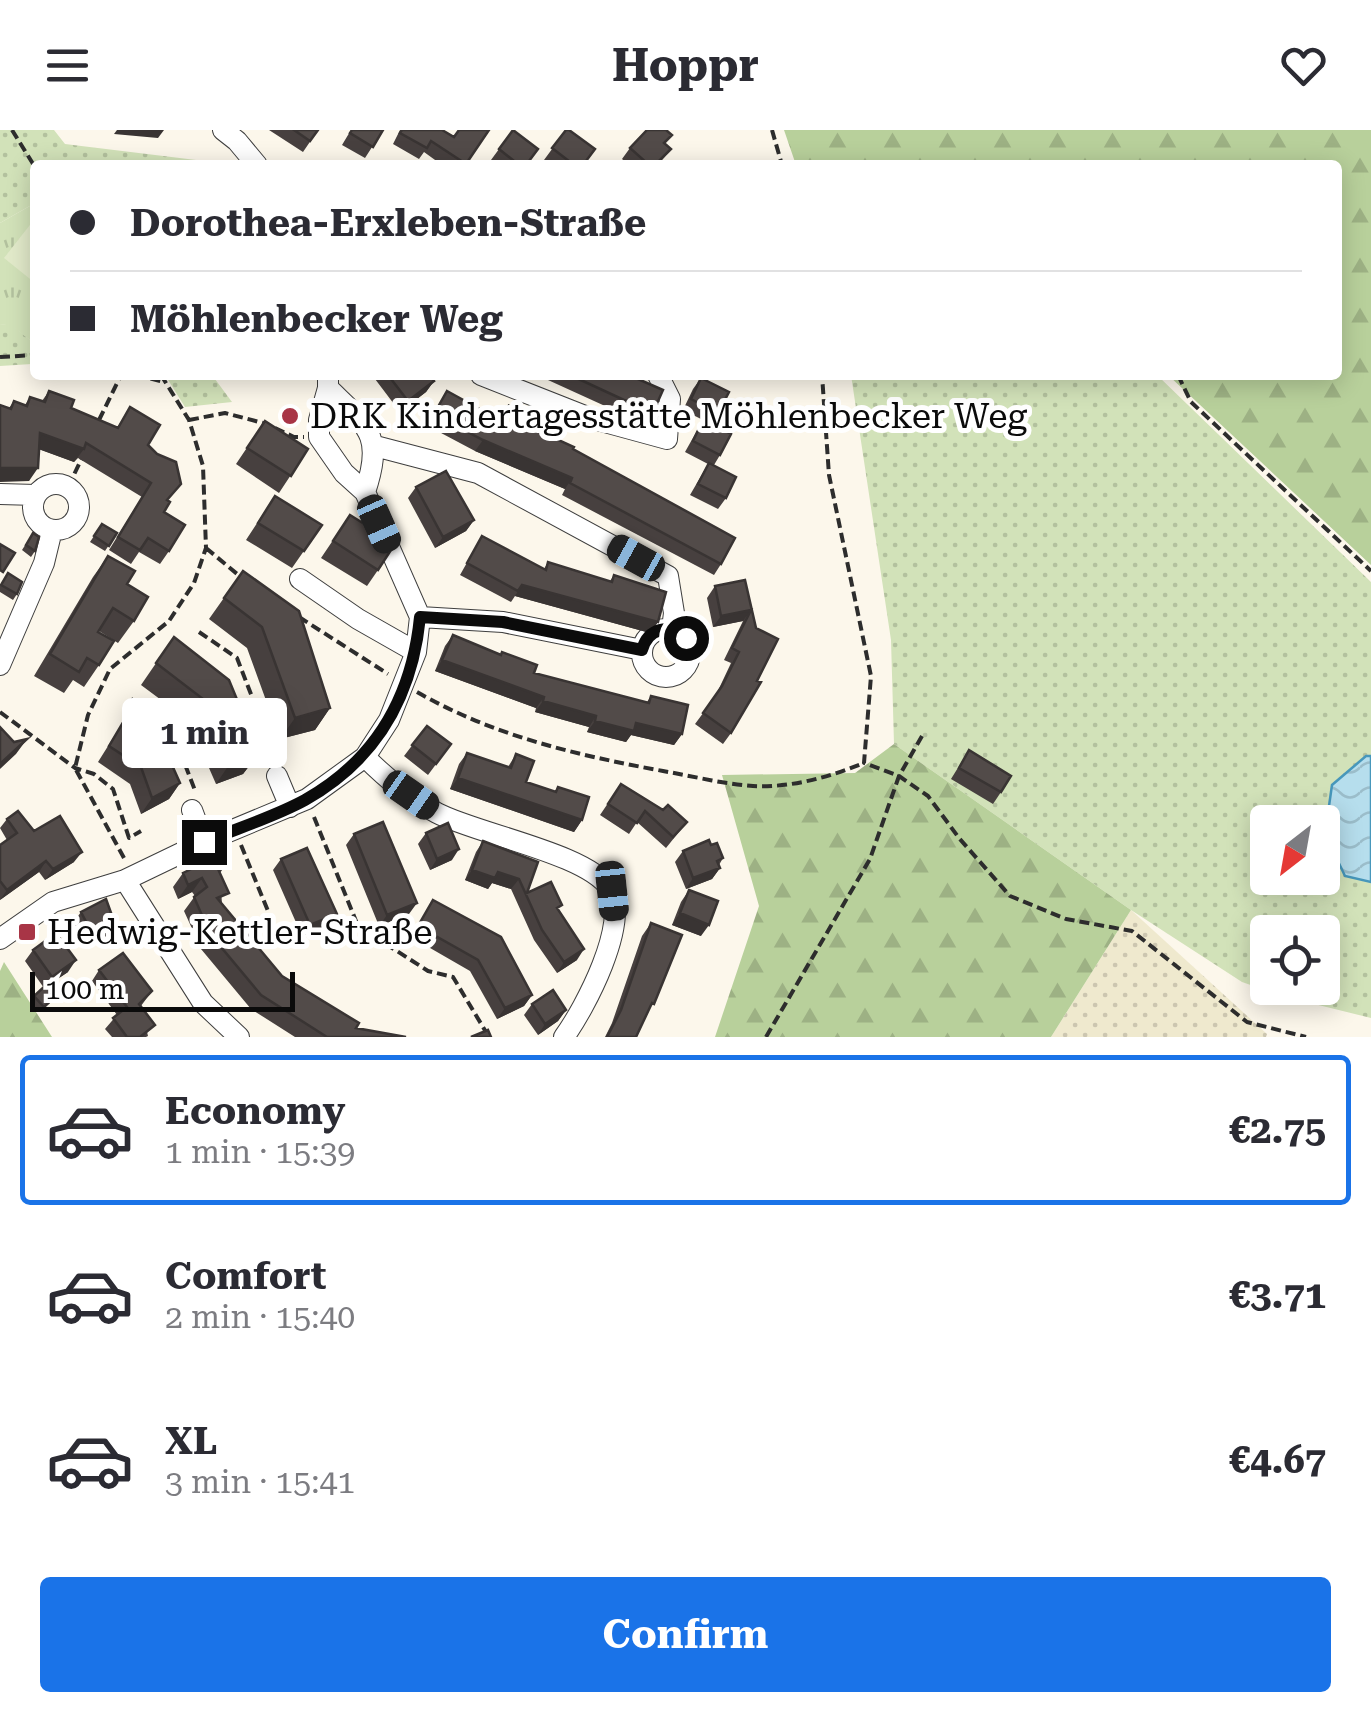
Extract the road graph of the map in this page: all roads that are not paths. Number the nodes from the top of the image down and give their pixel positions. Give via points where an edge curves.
1 (223, 130) edge
2 (253, 160) edge
3 (493, 380) edge
4 (660, 380) edge
5 (328, 381) edge
6 (375, 446) junction
7 (365, 492) junction
8 (0, 494) edge
9 (36, 495) junction
10 (52, 530) junction
11 (300, 579) dead end
12 (420, 617) junction
13 (672, 629) junction
14 (642, 650) junction
15 (416, 652) junction
16 (0, 666) edge
17 (365, 757) junction
18 (279, 774) road end
19 (299, 803) junction
20 (197, 809) road end
21 (204, 842) junction
22 (129, 878) junction
23 (0, 938) edge
24 (239, 1037) edge
25 (564, 1037) edge

1 - 2 street
3 - 4 street via 667,439 670,399
5 - 6 street
5 - 7 street via 319,437
6 - 7 street
6 - 13 street via 478,473 668,576
7 - 12 street
8 - 9 street
9 - 10 street via 35,516
9 - 10 street via 54,483 68,486 78,499 78,515 68,527
10 - 16 street
11 - 15 street
12 - 14 street via 503,622
12 - 15 street
13 - 14 street via 650,635
13 - 14 street via 686,638 691,654 678,674 654,675
15 - 17 street via 406,685
17 - 19 street
17 - 25 street via 437,813 592,869 612,891 615,922 598,974
18 - 19 street
19 - 21 street
20 - 21 street
21 - 22 street
22 - 23 street via 54,902
22 - 24 street via 203,1004

